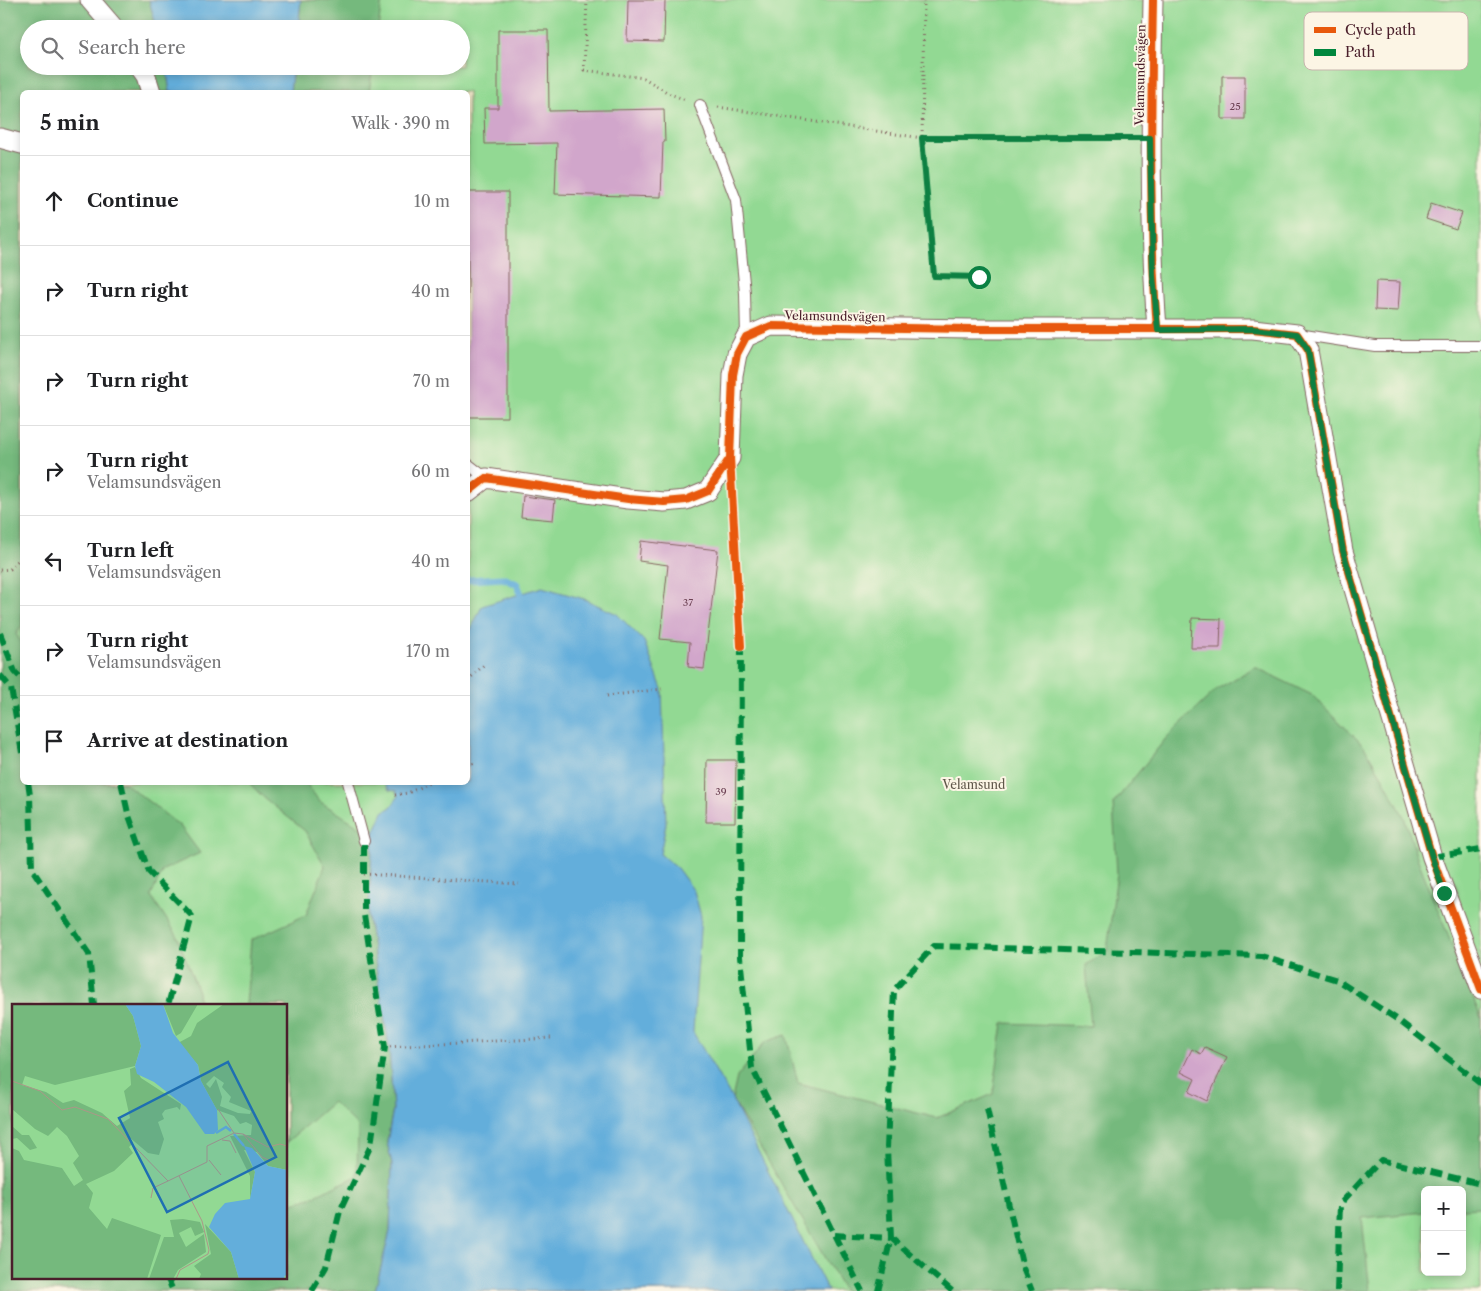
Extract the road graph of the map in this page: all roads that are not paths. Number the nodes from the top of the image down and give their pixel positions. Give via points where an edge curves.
1 (90, 0) edge
2 (1153, 0) edge
3 (107, 20) edge
4 (145, 75) edge
5 (150, 90) edge
6 (700, 105) road end
7 (0, 138) edge
8 (20, 143) edge
9 (1158, 330) junction
10 (1297, 334) junction
11 (746, 337) junction
12 (1481, 346) edge
13 (470, 466) edge
14 (486, 478) junction
15 (470, 490) edge
16 (349, 785) edge
17 (364, 841) dead end
18 (1481, 989) edge

1 - 3 street
2 - 9 street, Velamsundsvägen via 1150,138 1153,276
4 - 5 street
6 - 11 lane via 736,200
7 - 8 street
9 - 10 street, Velamsundsvägen via 1253,329
9 - 11 street, Velamsundsvägen via 771,326
10 - 12 lane via 1375,346
10 - 18 street via 1308,350 1343,551 1432,857
11 - 14 street via 737,354 733,375 730,458 708,490 686,500 664,502
13 - 14 lane
14 - 15 street
16 - 17 lane

